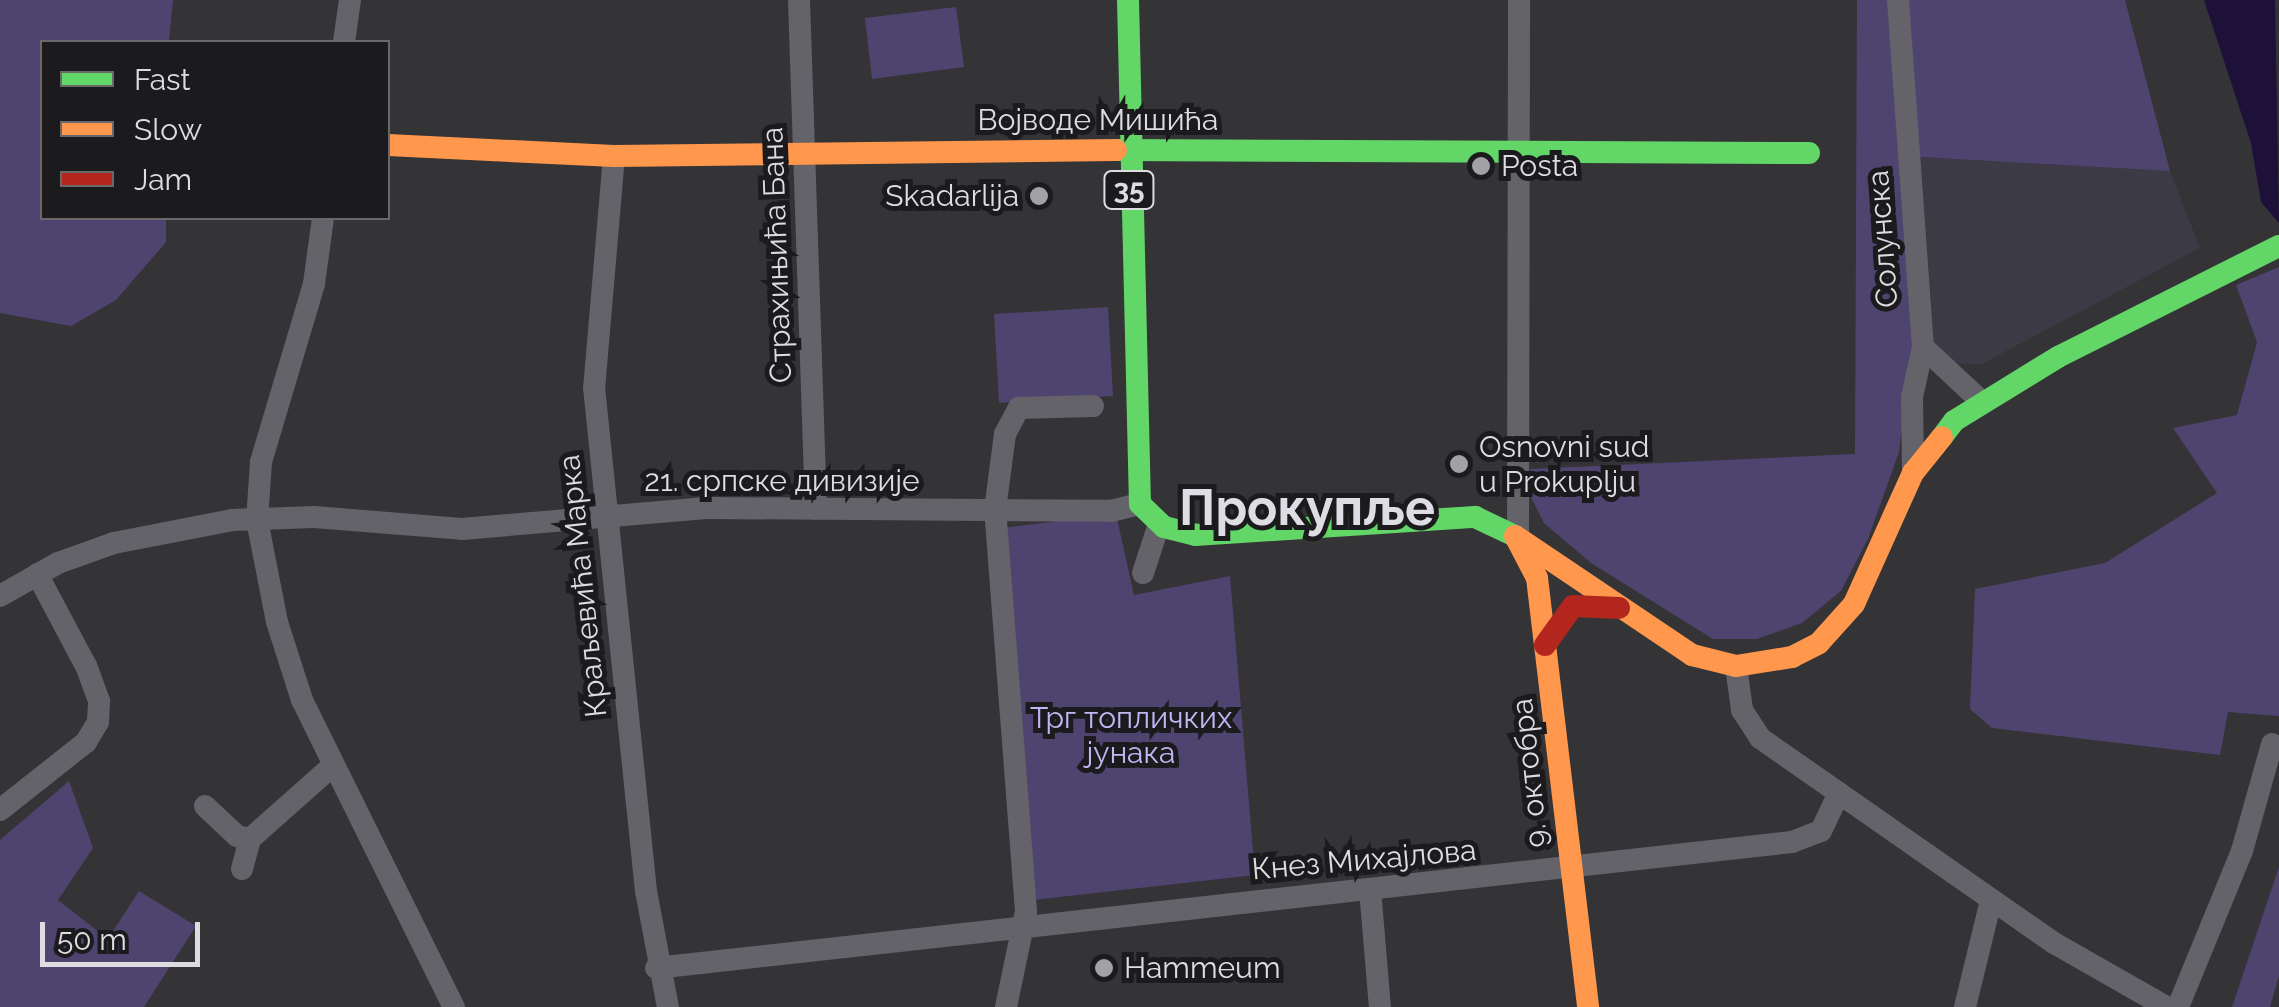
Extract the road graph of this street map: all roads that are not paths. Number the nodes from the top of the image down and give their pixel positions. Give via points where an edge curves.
1 (350, 0) edge
2 (799, 0) edge
3 (1128, 0) edge
4 (1519, 0) edge
5 (1898, 0) edge
6 (344, 40) edge
7 (390, 146) edge
8 (1128, 150) junction
9 (804, 152) junction
10 (1809, 153) dead end
11 (1520, 155) junction
12 (614, 156) junction
13 (324, 220) edge
14 (2279, 246) edge
15 (1924, 348) junction
16 (1981, 400) junction
17 (1093, 406) dead end
18 (1913, 474) junction
19 (1140, 504) junction
20 (816, 509) junction
21 (994, 510) junction
22 (603, 515) junction
23 (257, 520) junction
24 (1159, 524) junction
25 (1518, 538) junction
26 (1143, 573) dead end
27 (37, 574) junction
28 (0, 596) edge
29 (1618, 608) junction
30 (1545, 645) junction
31 (1736, 666) junction
32 (2272, 744) dead end
33 (330, 767) junction
34 (1839, 793) junction
35 (205, 806) dead end
36 (0, 810) edge
37 (250, 839) junction
38 (242, 869) dead end
39 (1570, 871) junction
40 (1370, 889) junction
41 (1991, 900) junction
42 (1024, 928) junction
43 (656, 968) junction
44 (454, 1007) edge
45 (668, 1007) edge
46 (1006, 1007) edge
47 (1380, 1007) edge
48 (1588, 1007) edge
49 (1965, 1007) edge
50 (2166, 1007) edge
51 (2178, 1007) edge

1 - 6 street
2 - 9 street, Страхињића Бана
3 - 8 main road, 35
4 - 11 street
5 - 15 street, Солунска
7 - 12 main road, Војводе Мишића
8 - 9 main road, Војводе Мишића
8 - 11 main road, Војводе Мишића
8 - 19 main road, 35
9 - 12 main road, Војводе Мишића
9 - 20 street, Страхињића Бана
10 - 11 main road, Војводе Мишића
11 - 25 street
12 - 22 street, Краљевића Марка via 593,348
13 - 23 street via 314,284 261,462
14 - 16 main road
15 - 16 street
15 - 18 street, Солунска via 1912,397
16 - 18 main road via 1941,436
17 - 21 street via 1013,412
18 - 31 main road via 1864,588 1843,619 1805,651
19 - 21 street, 21. српске дивизије via 1111,511
19 - 24 main road
20 - 21 street, 21. српске дивизије
20 - 22 street, 21. српске дивизије
21 - 42 street
22 - 23 street, 21. српске дивизије via 462,530 314,517
22 - 43 street, Краљевића Марка
23 - 27 street, 21. српске дивизије via 114,544
23 - 33 street via 285,650
24 - 25 main road via 1210,536 1475,517 1495,520
24 - 26 street
25 - 29 main road
25 - 30 main road, 9. октобра via 1534,566
27 - 28 street, 21. српске дивизије
27 - 36 street via 86,666 99,702 98,722 86,742
29 - 30 main road via 1573,606
29 - 31 main road via 1692,655
30 - 39 main road, 9. октобра
31 - 34 street via 1750,726
32 - 51 street via 2236,868
33 - 37 street
33 - 44 street
34 - 39 street, Кнез Михајлова via 1821,831 1807,840
34 - 41 street
35 - 37 street via 210,817
37 - 38 street
39 - 40 street, Кнез Михајлова
39 - 48 main road, 9. октобра
40 - 42 street, Кнез Михајлова
40 - 47 street
41 - 49 street
41 - 50 street via 2095,970
42 - 43 street, Кнез Михајлова
42 - 46 street
43 - 45 street, Краљевића Марка

